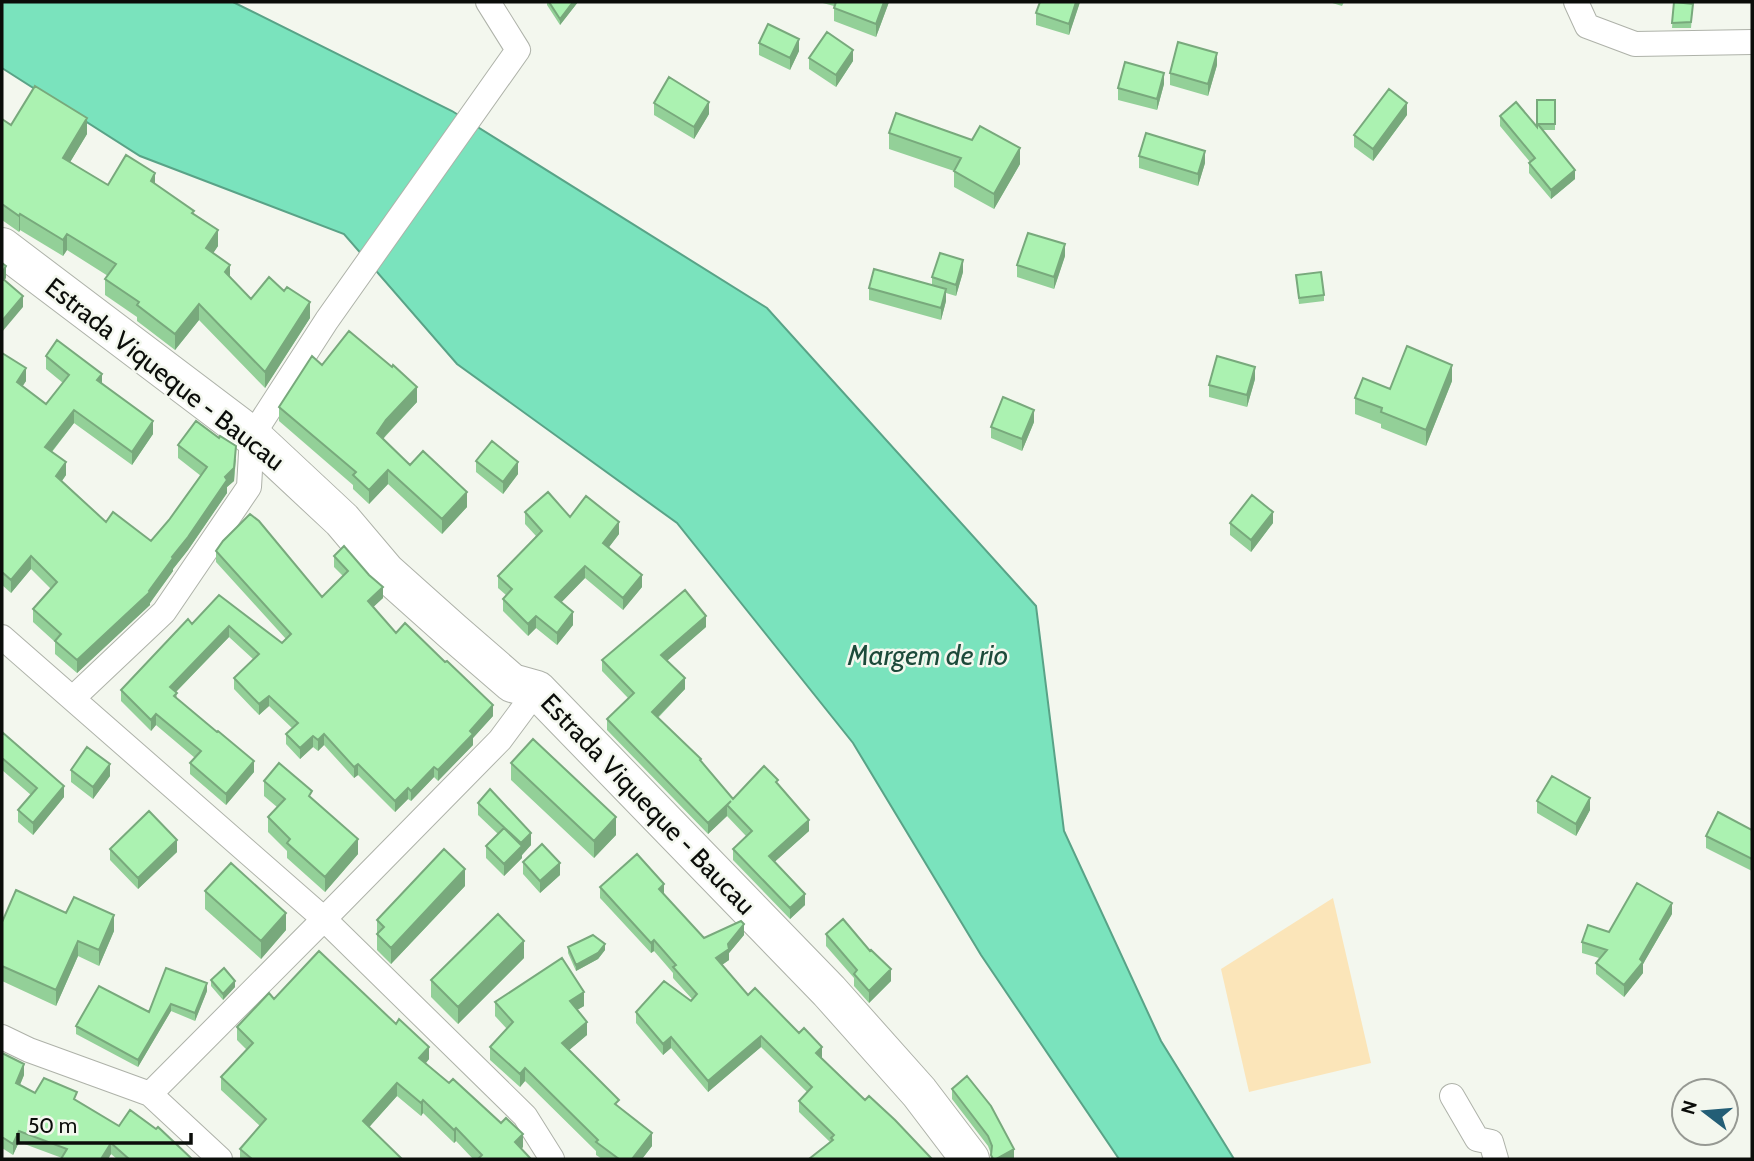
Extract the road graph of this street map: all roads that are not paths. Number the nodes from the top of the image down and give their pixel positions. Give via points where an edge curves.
1 (488, 2) edge
2 (1576, 2) edge
3 (1752, 42) edge
4 (2, 247) edge
5 (252, 436) junction
6 (2, 637) edge
7 (537, 690) junction
8 (73, 698) junction
9 (324, 919) junction
10 (2, 1037) edge
11 (150, 1094) junction
12 (1452, 1096) dead end
13 (220, 1159) edge
14 (552, 1159) edge
15 (970, 1159) edge
16 (1496, 1159) edge

1 - 5 street via 518,50 327,320
2 - 3 street via 1587,26 1635,44
4 - 5 main road, Estrada Viqueque - Baucau
5 - 7 main road, Estrada Viqueque - Baucau via 443,623 512,682
5 - 8 street via 249,486 164,612
6 - 8 street
7 - 9 street via 500,740
7 - 15 main road, Estrada Viqueque - Baucau via 829,990 919,1091
8 - 9 street
9 - 11 street
9 - 14 street via 525,1116
10 - 11 street
11 - 13 street
12 - 16 street via 1477,1139 1491,1142

